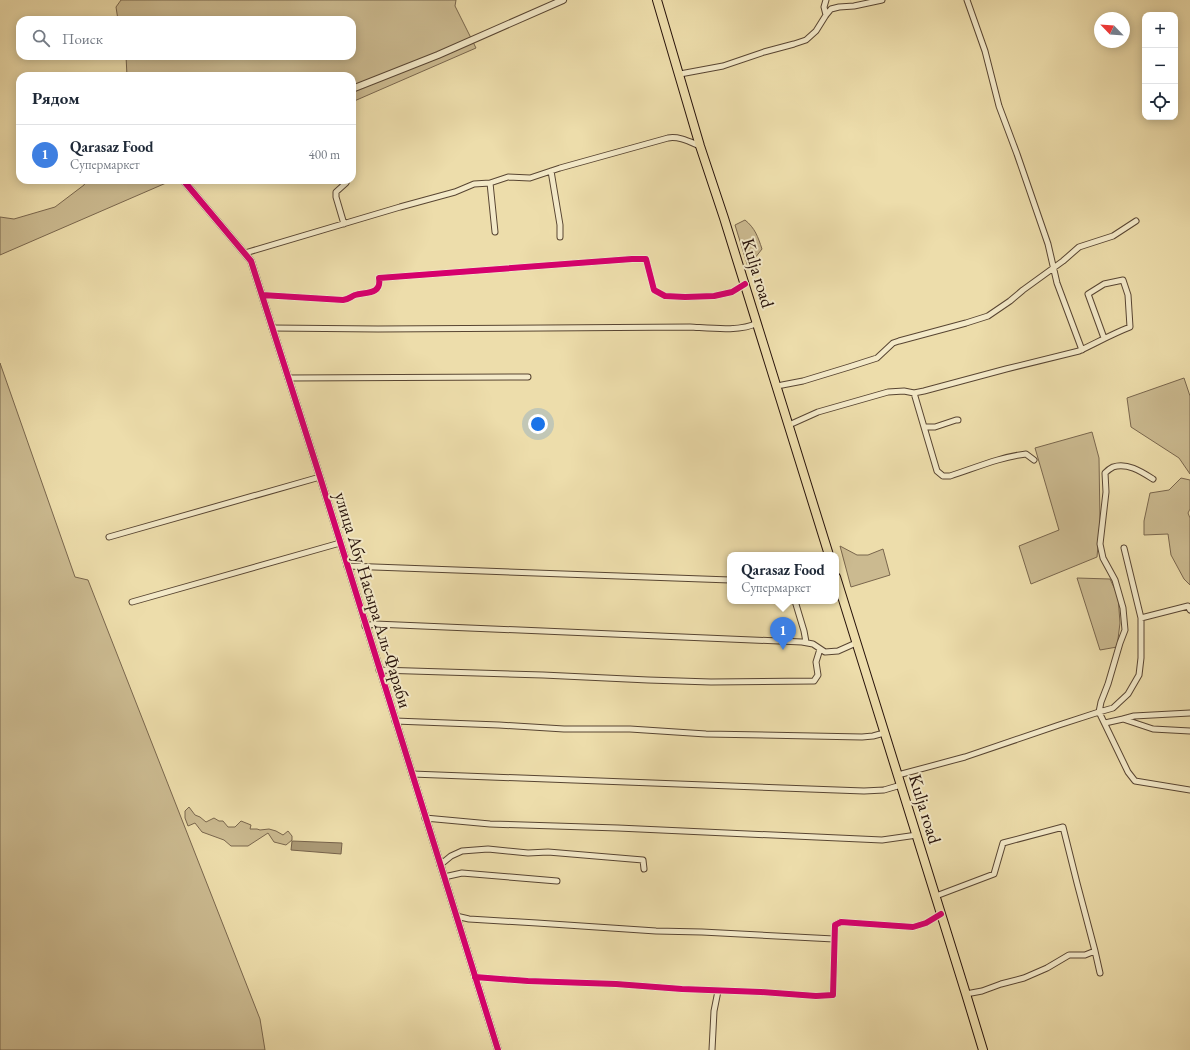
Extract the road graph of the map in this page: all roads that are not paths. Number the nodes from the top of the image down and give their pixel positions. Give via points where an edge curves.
1 (563, 0) edge
2 (657, 0) edge
3 (826, 0) edge
4 (882, 0) edge
5 (967, 0) edge
6 (826, 15) junction
7 (680, 74) junction
8 (356, 88) edge
9 (700, 146) junction
10 (551, 171) junction
11 (490, 183) junction
12 (186, 184) edge
13 (345, 184) edge
14 (1136, 221) dead end
15 (344, 224) junction
16 (495, 232) dead end
17 (560, 237) dead end
18 (245, 253) junction
19 (1054, 267) junction
20 (745, 284) junction
21 (262, 296) junction
22 (757, 323) junction
23 (272, 328) junction
24 (1104, 338) junction
25 (1082, 350) junction
26 (528, 377) dead end
27 (288, 378) junction
28 (777, 386) junction
29 (914, 393) junction
30 (958, 420) dead end
31 (789, 425) junction
32 (924, 427) junction
33 (1034, 460) dead end
34 (320, 477) junction
35 (1153, 479) dead end
36 (109, 537) dead end
37 (340, 543) junction
38 (1124, 548) dead end
39 (828, 552) edge
40 (347, 566) junction
41 (727, 580) edge
42 (839, 587) edge
43 (132, 602) dead end
44 (796, 604) edge
45 (1190, 610) edge
46 (1141, 618) junction
47 (365, 626) junction
48 (806, 642) junction
49 (856, 643) junction
50 (820, 649) junction
51 (379, 670) junction
52 (1100, 712) junction
53 (1190, 713) edge
54 (1123, 719) junction
55 (395, 721) junction
56 (1105, 723) junction
57 (1190, 731) edge
58 (884, 733) junction
59 (412, 774) junction
60 (898, 775) junction
61 (901, 785) junction
62 (1190, 790) edge
63 (425, 818) junction
64 (917, 836) junction
65 (440, 865) junction
66 (644, 869) dead end
67 (444, 877) junction
68 (558, 880) dead end
69 (936, 896) junction
70 (941, 914) junction
71 (456, 916) junction
72 (834, 939) junction
73 (1096, 952) junction
74 (1100, 973) dead end
75 (475, 977) junction
76 (718, 991) junction
77 (966, 994) junction
78 (498, 1050) edge
79 (712, 1050) edge
80 (983, 1050) edge

1 - 8 street
2 - 7 main road, Kulja road
3 - 6 street
4 - 6 street via 831,9
5 - 19 street via 985,51 999,106 1033,199
6 - 7 street via 816,31 806,40 723,66
7 - 9 main road, Kulja road
9 - 10 street via 673,137
9 - 20 main road, Kulja road
10 - 11 street via 530,178 508,177
10 - 17 street
11 - 15 street via 474,184
11 - 16 street
12 - 18 street, улица Абу Насыра Аль-Фараби
13 - 15 street via 336,192
14 - 19 street via 1113,236 1079,247
15 - 18 street
18 - 21 street, улица Абу Насыра Аль-Фараби via 251,261
19 - 25 street via 1057,283
19 - 28 street via 988,316 899,340 876,358
20 - 21 street via 732,292 714,296 665,296 654,290 646,259 632,259 379,278 377,287 372,292 343,300
20 - 22 main road, Kulja road
21 - 23 street, улица Абу Насыра Аль-Фараби
22 - 23 street via 750,327 725,328
22 - 28 main road, Kulja road
23 - 27 street, улица Абу Насыра Аль-Фараби
24 - 24 street via 1130,327 1128,295 1123,280 1104,284 1088,294
24 - 25 street
25 - 29 street
26 - 27 street
27 - 34 street, улица Абу Насыра Аль-Фараби
28 - 31 main road, Kulja road
29 - 31 street via 888,392 818,412
29 - 32 street
30 - 32 street via 935,427
31 - 39 main road, Kulja road
32 - 33 street via 937,471 943,476 1016,455 1026,454
34 - 36 street
34 - 37 street, улица Абу Насыра Аль-Фараби
35 - 52 street via 1127,466 1113,467 1105,473 1106,492 1100,544 1103,558 1115,580 1123,608 1125,630
37 - 40 street, улица Абу Насыра Аль-Фараби
37 - 43 street
38 - 46 street
40 - 41 street
40 - 47 street, улица Абу Насыра Аль-Фараби
42 - 49 main road, Kulja road
44 - 48 street
45 - 46 street via 1188,606
46 - 52 street via 1139,675 1128,694 1113,708
47 - 48 street via 375,624
47 - 51 street, улица Абу Насыра Аль-Фараби
48 - 50 street
49 - 50 street via 832,652
49 - 58 main road, Kulja road
50 - 51 street via 816,662 818,675 814,681 711,682
51 - 55 street, улица Абу Насыра Аль-Фараби
52 - 56 street
52 - 60 street via 966,757
53 - 54 street via 1134,716
54 - 56 street
54 - 57 street via 1153,729
55 - 58 street via 714,734 862,737
55 - 59 street, улица Абу Насыра Аль-Фараби
56 - 62 street via 1128,772 1135,781
58 - 60 main road, Kulja road
59 - 61 street via 864,791 884,790
59 - 63 street, улица Абу Насыра Аль-Фараби
60 - 61 main road, Kulja road
61 - 64 main road, Kulja road
63 - 64 street via 490,824 882,840
63 - 65 street, улица Абу Насыра Аль-Фараби
64 - 69 main road, Kulja road
65 - 66 street via 450,856 462,851 488,848 644,860
65 - 67 street, улица Абу Насыра Аль-Фараби
67 - 68 street via 462,873
67 - 71 street, улица Абу Насыра Аль-Фараби
69 - 70 main road, Kulja road
69 - 73 street via 994,874 1003,843 1063,828
70 - 72 street via 913,927 841,922 835,925
70 - 77 main road, Kulja road
71 - 72 street via 469,920
71 - 75 street, улица Абу Насыра Аль-Фараби
72 - 76 street via 833,995
73 - 74 street
73 - 77 street via 1069,956 1024,978
75 - 76 street
75 - 78 street, улица Абу Насыра Аль-Фараби
76 - 79 street
77 - 80 main road, Kulja road

